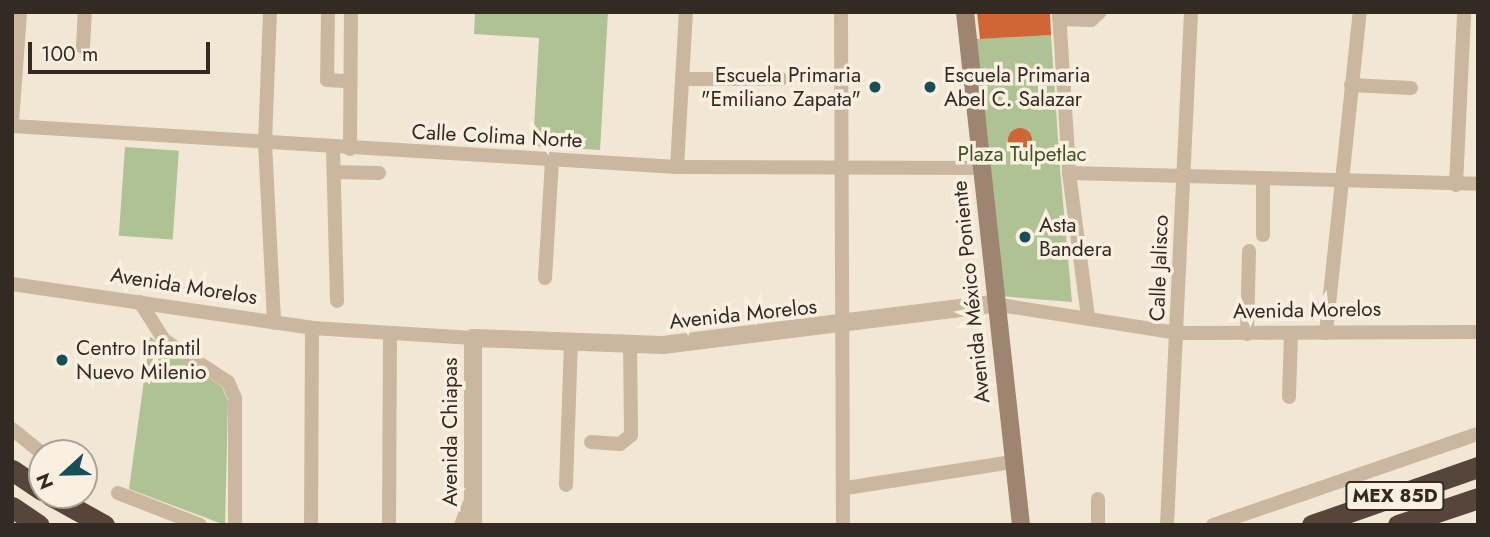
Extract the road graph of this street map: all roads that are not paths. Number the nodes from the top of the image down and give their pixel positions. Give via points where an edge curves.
1 (20, 12) edge
2 (85, 12) edge
3 (270, 12) edge
4 (328, 12) edge
5 (351, 12) edge
6 (686, 12) edge
7 (841, 12) edge
8 (965, 12) edge
9 (1100, 12) edge
10 (1191, 12) edge
11 (1360, 12) edge
12 (1464, 15) dead end
13 (1059, 16) edge
14 (83, 47) dead end
15 (682, 79) junction
16 (781, 79) dead end
17 (349, 81) junction
18 (1351, 85) junction
19 (1411, 88) dead end
20 (12, 124) edge
21 (265, 143) junction
22 (333, 148) junction
23 (349, 149) junction
24 (552, 159) junction
25 (677, 167) junction
26 (981, 168) junction
27 (334, 172) junction
28 (839, 172) junction
29 (379, 173) dead end
30 (1069, 173) junction
31 (1184, 179) junction
32 (1263, 181) junction
33 (1339, 183) junction
34 (1456, 184) junction
35 (1478, 184) edge
36 (1263, 235) dead end
37 (1249, 251) dead end
38 (545, 278) dead end
39 (12, 284) edge
40 (337, 301) dead end
41 (140, 302) junction
42 (995, 304) junction
43 (1088, 318) junction
44 (274, 323) junction
45 (844, 326) junction
46 (312, 328) junction
47 (1478, 332) edge
48 (1177, 333) junction
49 (1291, 333) junction
50 (1326, 333) junction
51 (390, 334) junction
52 (1247, 334) junction
53 (473, 338) junction
54 (571, 345) junction
55 (630, 345) junction
56 (1289, 397) dead end
57 (12, 429) edge
58 (1478, 434) edge
59 (28, 442) edge
60 (591, 442) dead end
61 (1012, 462) junction
62 (1478, 467) edge
63 (12, 470) edge
64 (28, 481) edge
65 (566, 485) dead end
66 (846, 488) junction
67 (474, 492) junction
68 (118, 493) dead end
69 (1478, 498) edge
70 (1098, 499) dead end
71 (12, 508) edge
72 (75, 509) edge
73 (39, 525) edge
74 (104, 525) edge
75 (200, 525) edge
76 (235, 525) edge
77 (311, 525) edge
78 (389, 525) edge
79 (461, 525) edge
80 (473, 525) edge
81 (843, 525) edge
82 (1021, 525) edge
83 (1097, 525) edge
84 (1167, 525) edge
85 (1213, 525) edge
86 (1312, 525) edge
87 (1398, 525) edge

1 - 20 street
2 - 14 street
3 - 21 street
4 - 17 street via 327,80
5 - 17 street
6 - 15 street
7 - 28 street
8 - 26 main road, Avenida México Poniente
9 - 13 street via 1091,20
10 - 31 street, Calle Jalisco
11 - 18 street
12 - 34 street
13 - 30 street
15 - 16 street
15 - 25 street
17 - 23 street
18 - 19 street
18 - 33 street
20 - 21 street, Calle Colima Norte
21 - 22 street, Calle Colima Norte
21 - 44 street
22 - 23 street, Calle Colima Norte
22 - 27 street
23 - 24 street, Calle Colima Norte
24 - 25 street, Calle Colima Norte
24 - 38 street
25 - 28 street, Calle Colima Norte
26 - 28 street, Calle Colima Norte
26 - 42 main road, Avenida México Poniente
27 - 29 street
27 - 40 street
28 - 45 street
30 - 31 street
30 - 43 street
31 - 32 street
31 - 48 street, Calle Jalisco
32 - 33 street
32 - 36 street
33 - 34 street
33 - 50 street
34 - 35 street
37 - 52 street
39 - 41 street, Avenida Morelos
41 - 44 street, Avenida Morelos
41 - 76 street via 164,340 228,382 235,398
42 - 43 street, Avenida Morelos
42 - 45 street, Avenida Morelos
42 - 61 main road, Avenida México Poniente
43 - 48 street, Avenida Morelos
44 - 46 street, Avenida Morelos
45 - 55 street, Avenida Morelos
45 - 66 street
46 - 51 street, Avenida Morelos
46 - 77 street
47 - 50 street, Avenida Morelos
48 - 52 street, Avenida Morelos
48 - 84 street, Calle Jalisco
49 - 50 street, Avenida Morelos
49 - 52 street, Avenida Morelos
49 - 56 street
51 - 53 street, Avenida Morelos
51 - 78 street
53 - 54 street, Avenida Morelos
53 - 67 street, Avenida Chiapas
54 - 55 street, Avenida Morelos
54 - 65 street
55 - 60 street via 631,435 620,444
57 - 59 street
58 - 85 street
61 - 66 street
61 - 82 main road, Avenida México Poniente
62 - 86 highway, MEX 85D
63 - 64 highway
66 - 81 street
67 - 79 street
67 - 80 street, Avenida Chiapas
68 - 75 street
69 - 87 highway, MEX 85D
70 - 83 street
71 - 73 highway
72 - 74 highway

